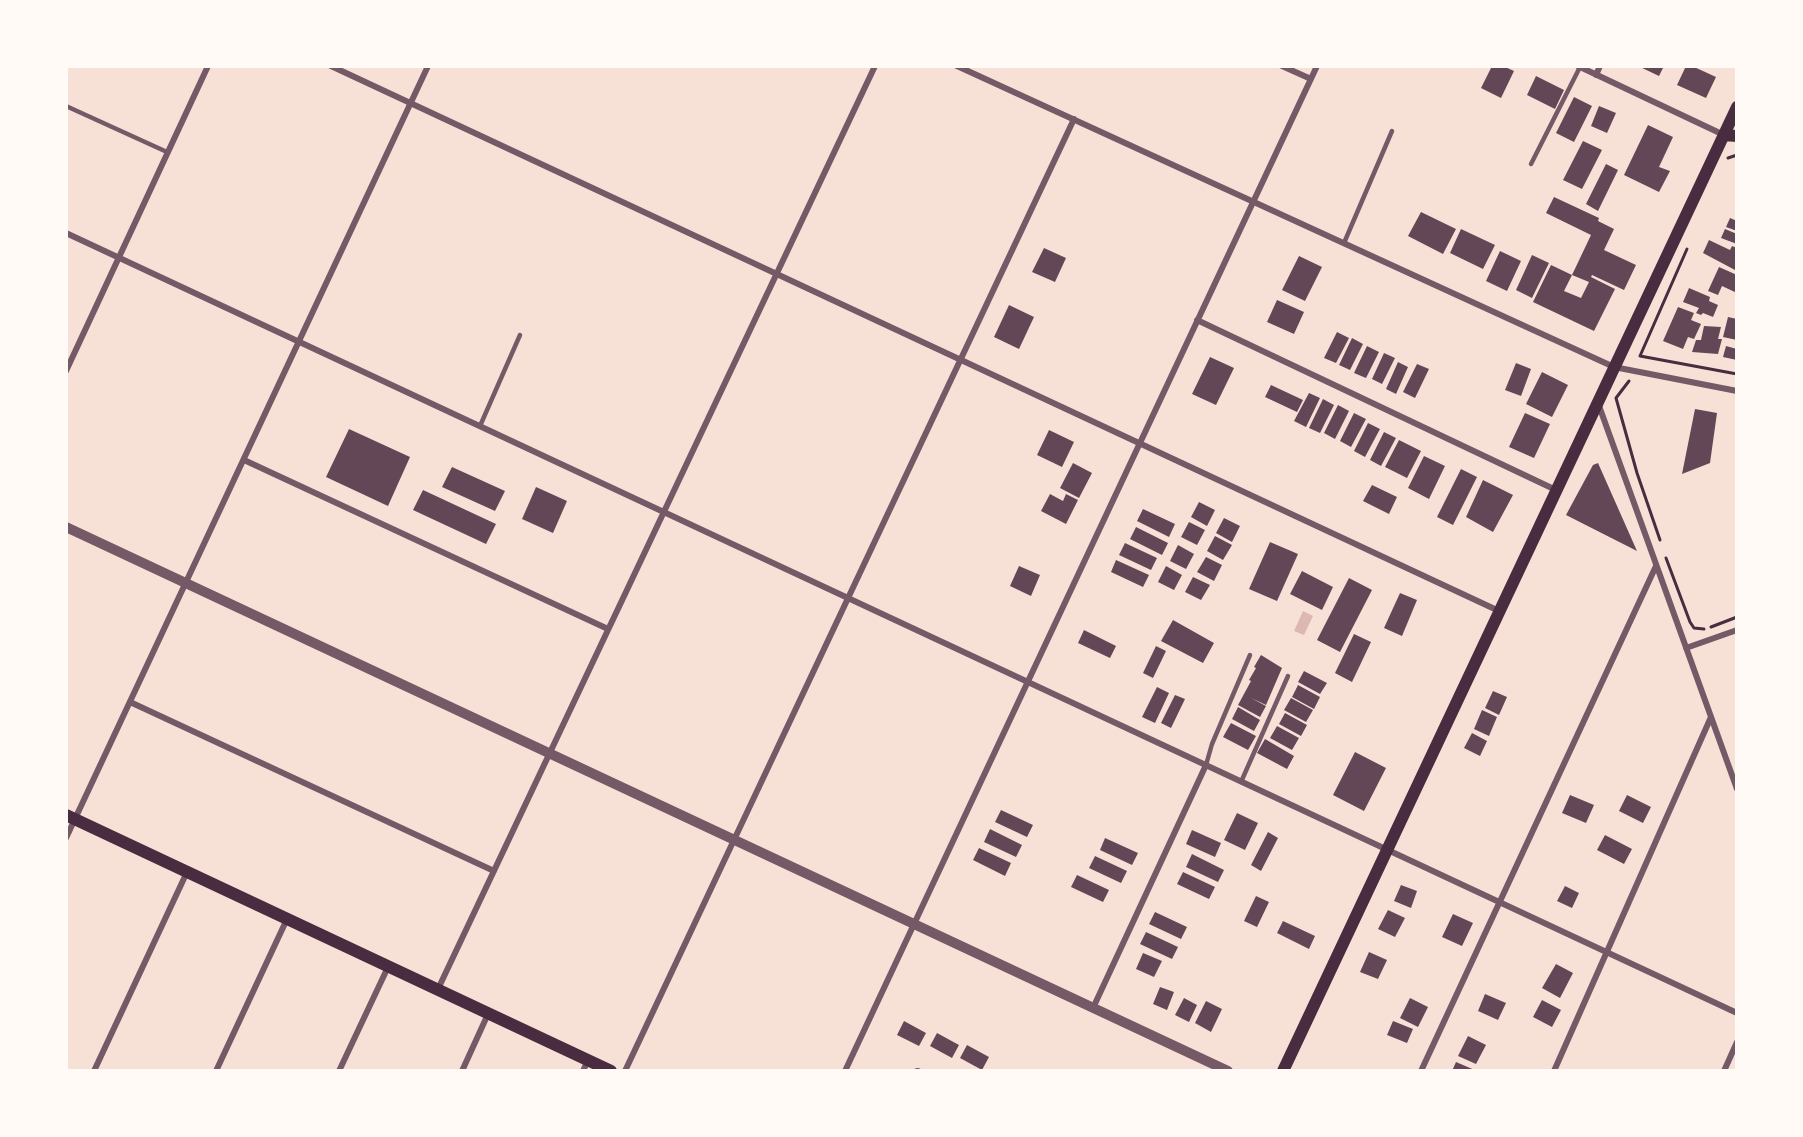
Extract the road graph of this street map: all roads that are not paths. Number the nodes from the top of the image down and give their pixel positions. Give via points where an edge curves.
1 (208, 66) edge
2 (331, 66) edge
3 (428, 66) edge
4 (875, 66) edge
5 (957, 66) edge
6 (1282, 66) edge
7 (1317, 66) edge
8 (1579, 66) edge
9 (1600, 66) edge
10 (1596, 75) junction
11 (1311, 79) junction
12 (411, 103) junction
13 (66, 106) edge
14 (1737, 107) edge
15 (1074, 119) junction
16 (1392, 131) dead end
17 (1724, 135) junction
18 (1737, 136) edge
19 (167, 152) junction
20 (1531, 164) dead end
21 (1253, 201) junction
22 (66, 233) edge
23 (1344, 243) junction
24 (118, 258) junction
25 (776, 274) junction
26 (1197, 320) junction
27 (520, 335) dead end
28 (298, 342) junction
29 (960, 360) junction
30 (1614, 367) junction
31 (66, 371) edge
32 (1737, 391) edge
33 (1598, 403) junction
34 (480, 426) junction
35 (1140, 443) junction
36 (244, 460) junction
37 (1556, 490) junction
38 (664, 512) junction
39 (66, 526) edge
40 (1656, 566) junction
41 (186, 583) junction
42 (848, 598) junction
43 (1500, 611) junction
44 (608, 629) junction
45 (1737, 630) edge
46 (1686, 648) junction
47 (1250, 655) dead end
48 (1288, 676) dead end
49 (1028, 682) junction
50 (130, 702) junction
51 (1711, 717) junction
52 (550, 753) junction
53 (1737, 762) edge
54 (1728, 764) junction
55 (1206, 765) junction
56 (1241, 782) junction
57 (1737, 789) edge
58 (71, 817) edge
59 (66, 838) edge
60 (734, 840) junction
61 (1387, 849) junction
62 (494, 871) junction
63 (188, 872) junction
64 (1499, 902) junction
65 (287, 918) junction
66 (914, 924) junction
67 (1608, 952) junction
68 (388, 966) junction
69 (438, 989) junction
70 (1093, 1008) junction
71 (488, 1013) junction
72 (1737, 1013) edge
73 (1737, 1042) edge
74 (585, 1065) edge
75 (94, 1071) edge
76 (216, 1071) edge
77 (339, 1071) edge
78 (462, 1071) edge
79 (611, 1071) edge
80 (625, 1071) edge
81 (845, 1071) edge
82 (1228, 1071) edge
83 (1283, 1071) edge
84 (1420, 1071) edge
85 (1554, 1071) edge
86 (1724, 1071) edge

1 - 19 street
2 - 12 street
3 - 12 street
4 - 25 street
5 - 15 street
6 - 11 street
7 - 11 street
8 - 10 street
8 - 20 lane
9 - 10 street
10 - 17 street
11 - 21 street
12 - 25 street
12 - 28 street
13 - 19 lane
14 - 17 main road
15 - 21 street
15 - 29 street
16 - 23 lane
17 - 18 main road
17 - 30 main road
19 - 24 street
21 - 23 street
21 - 26 street
22 - 24 street
23 - 30 street
24 - 28 street
24 - 31 street
25 - 29 street
25 - 38 street
26 - 35 street
26 - 37 street
27 - 34 lane
28 - 34 street
28 - 36 street
29 - 35 street
29 - 42 street
30 - 32 street
30 - 33 main road
33 - 37 main road
33 - 40 street
34 - 38 street
35 - 43 street
35 - 49 street
36 - 41 street
36 - 44 street
37 - 43 main road
38 - 42 street
38 - 44 street
39 - 41 street
40 - 46 street
40 - 64 street
41 - 50 street
41 - 52 street
42 - 49 street
42 - 60 street
43 - 61 main road
44 - 52 street
45 - 46 street
46 - 51 street
47 - 55 lane
48 - 56 lane
49 - 55 street
49 - 66 street
50 - 58 street
50 - 62 street
51 - 54 street
51 - 67 street
52 - 60 street
52 - 62 street
53 - 54 street
54 - 57 street
55 - 56 street
55 - 70 street
56 - 61 street
58 - 59 street
58 - 63 main road
60 - 66 street
60 - 80 street
61 - 64 street
61 - 83 main road
62 - 69 street
63 - 65 main road
63 - 75 street
64 - 67 street
64 - 84 street
65 - 68 main road
65 - 76 street
66 - 70 street
66 - 81 street
67 - 72 street
67 - 85 street
68 - 69 main road
68 - 77 street
69 - 71 main road
70 - 82 street
71 - 74 main road
71 - 78 street
73 - 86 street
74 - 79 main road

